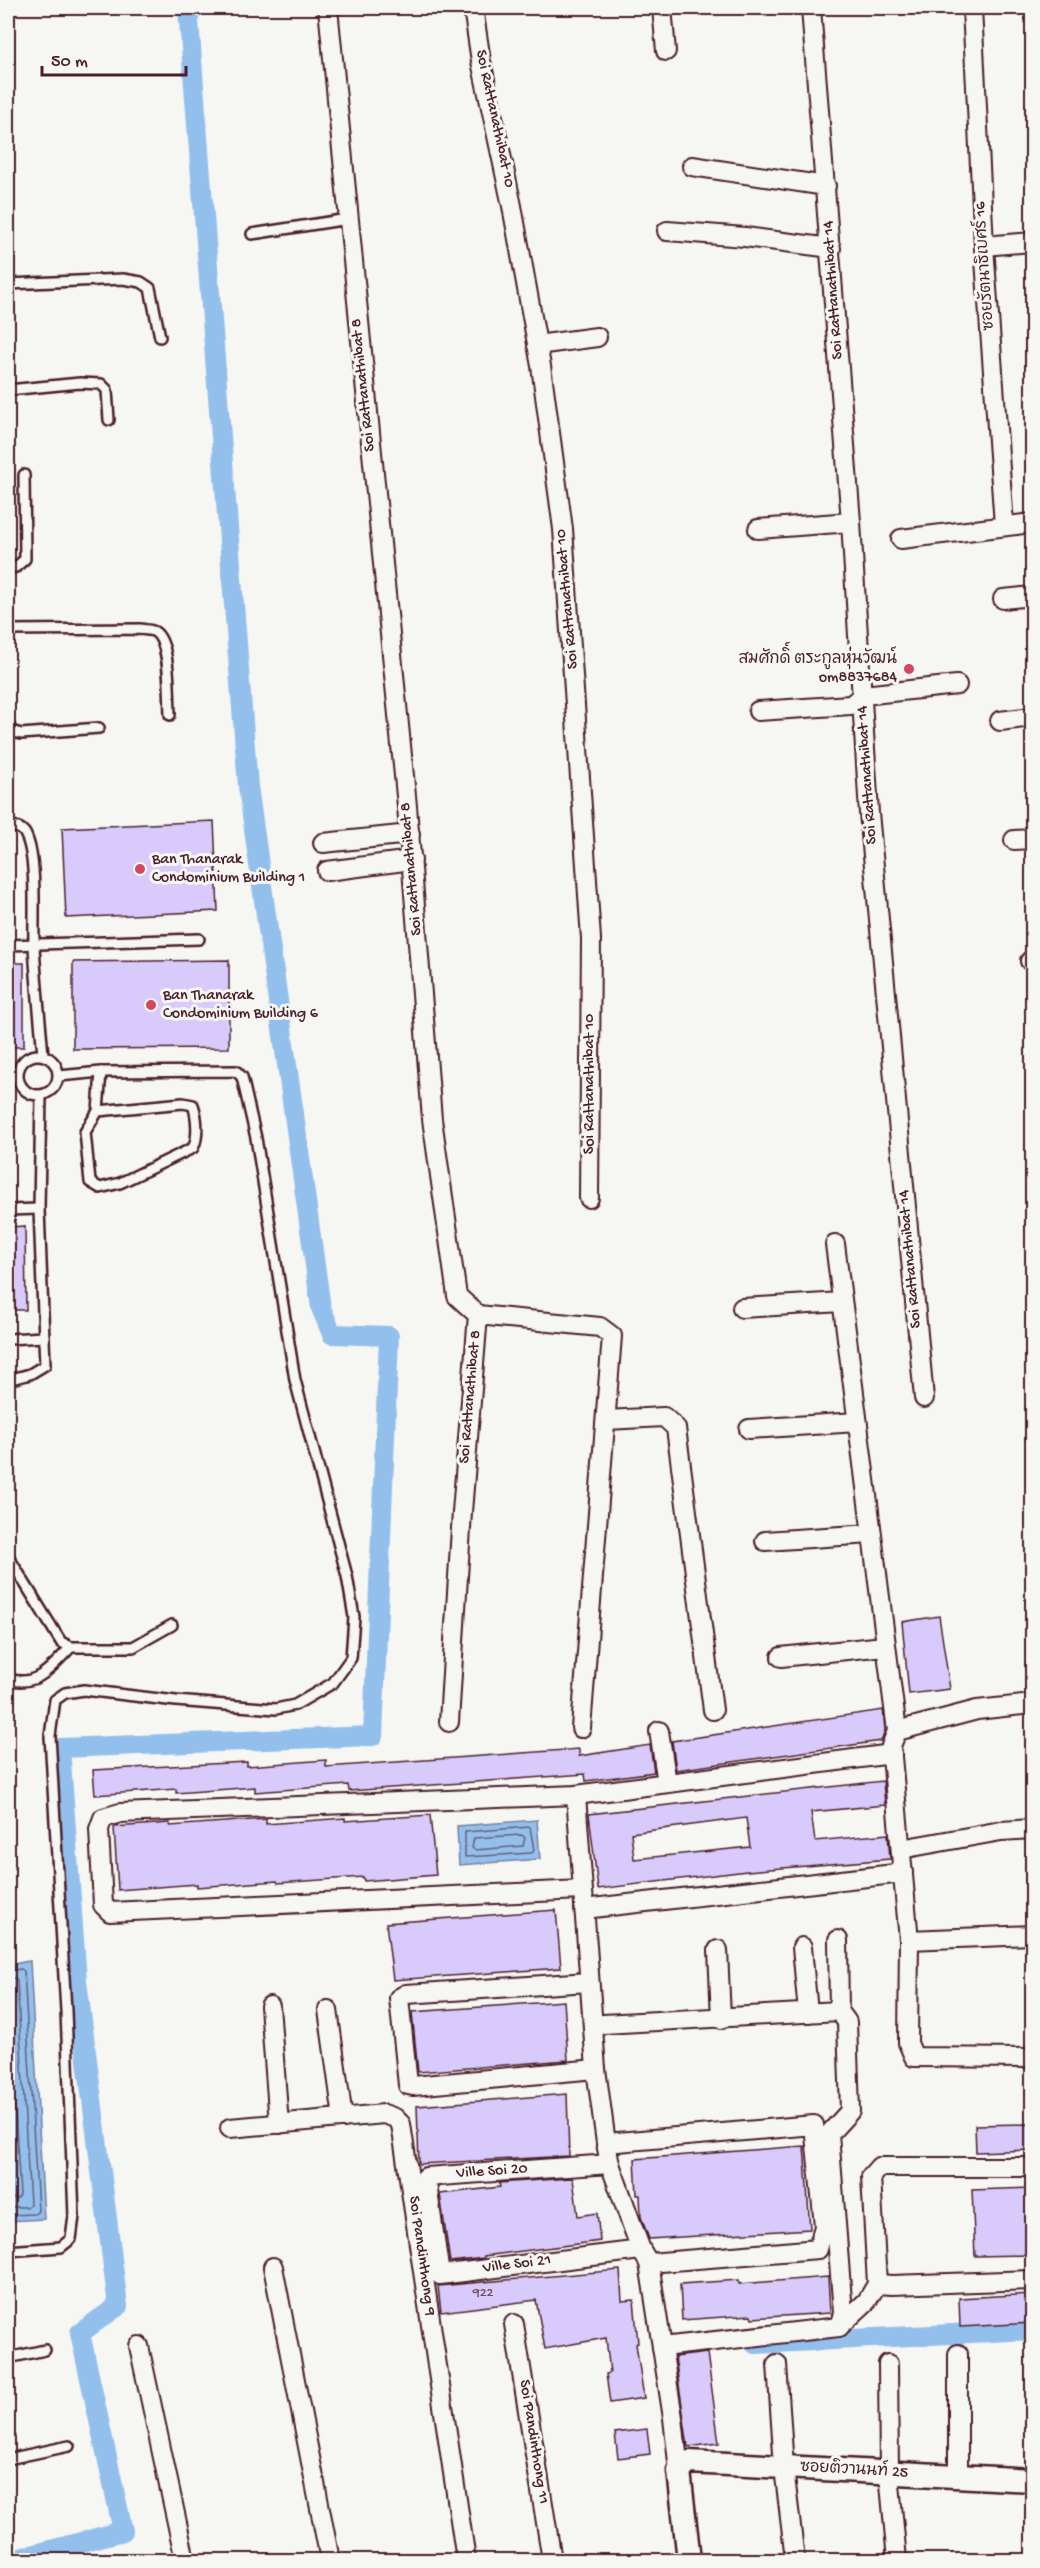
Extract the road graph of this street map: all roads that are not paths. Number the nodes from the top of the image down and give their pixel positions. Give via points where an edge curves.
1 (328, 8) edge
2 (473, 8) edge
3 (662, 8) edge
4 (811, 8) edge
5 (972, 8) edge
6 (8, 39) edge
7 (666, 51) dead end
8 (8, 64) edge
9 (692, 166) dead end
10 (826, 186) junction
11 (348, 219) junction
12 (667, 231) dead end
13 (252, 234) dead end
14 (1032, 242) edge
15 (984, 246) junction
16 (831, 248) junction
17 (8, 284) edge
18 (160, 337) dead end
19 (597, 337) dead end
20 (537, 345) junction
21 (8, 390) edge
22 (110, 420) dead end
23 (24, 475) dead end
24 (851, 522) junction
25 (1032, 523) edge
26 (1004, 525) junction
27 (758, 529) dead end
28 (901, 539) dead end
29 (8, 568) edge
30 (1032, 596) edge
31 (1003, 599) dead end
32 (8, 630) edge
33 (957, 685) dead end
34 (863, 695) junction
35 (758, 711) dead end
36 (170, 716) dead end
37 (1032, 717) edge
38 (1000, 721) dead end
39 (8, 723) edge
40 (99, 728) dead end
41 (8, 825) edge
42 (410, 834) junction
43 (323, 843) dead end
44 (412, 860) junction
45 (327, 871) dead end
46 (199, 939) dead end
47 (34, 944) junction
48 (8, 945) edge
49 (43, 1055) junction
50 (101, 1072) junction
51 (8, 1075) edge
52 (18, 1075) junction
53 (59, 1076) junction
54 (41, 1096) junction
55 (98, 1111) junction
56 (589, 1198) dead end
57 (39, 1209) junction
58 (8, 1210) edge
59 (835, 1244) dead end
60 (842, 1302) junction
61 (742, 1308) dead end
62 (478, 1315) junction
63 (44, 1337) junction
64 (8, 1339) edge
65 (8, 1380) edge
66 (924, 1398) dead end
67 (606, 1420) junction
68 (857, 1422) junction
69 (749, 1429) dead end
70 (871, 1534) junction
71 (765, 1541) dead end
72 (8, 1556) edge
73 (172, 1625) dead end
74 (884, 1646) junction
75 (71, 1647) junction
76 (781, 1657) dead end
77 (8, 1679) edge
78 (1032, 1704) edge
79 (713, 1710) dead end
80 (448, 1722) dead end
81 (581, 1728) dead end
82 (658, 1731) dead end
83 (897, 1731) junction
84 (892, 1754) junction
85 (667, 1783) junction
86 (576, 1795) junction
87 (1032, 1829) edge
88 (901, 1849) junction
89 (903, 1873) junction
90 (582, 1890) junction
91 (584, 1909) junction
92 (1032, 1935) edge
93 (838, 1940) dead end
94 (909, 1940) junction
95 (802, 1947) dead end
96 (718, 1950) dead end
97 (590, 1982) junction
98 (270, 2006) dead end
99 (328, 2010) dead end
100 (839, 2011) junction
101 (808, 2013) junction
102 (721, 2019) junction
103 (603, 2024) dead end
104 (1032, 2058) edge
105 (596, 2069) junction
106 (343, 2118) junction
107 (279, 2124) junction
108 (230, 2128) dead end
109 (606, 2143) junction
110 (610, 2164) junction
111 (1032, 2167) edge
112 (434, 2229) joint
113 (8, 2250) edge
114 (645, 2256) junction
115 (273, 2267) dead end
116 (1032, 2280) edge
117 (877, 2284) junction
118 (514, 2324) dead end
119 (839, 2328) junction
120 (139, 2346) dead end
121 (662, 2347) junction
122 (45, 2350) dead end
123 (958, 2354) dead end
124 (8, 2358) edge
125 (777, 2364) dead end
126 (888, 2364) dead end
127 (69, 2446) dead end
128 (8, 2459) edge
129 (784, 2468) junction
130 (679, 2471) junction
131 (889, 2473) junction
132 (958, 2476) junction
133 (1032, 2480) edge
134 (185, 2560) edge
135 (330, 2560) edge
136 (466, 2560) edge
137 (552, 2560) edge
138 (689, 2560) edge
139 (795, 2560) edge
140 (897, 2560) edge

1 - 11 street, Soi Rattanathibat 8
2 - 20 street, Soi Rattanathibat 10
3 - 7 street
4 - 10 street, Soi Rattanathibat 14
5 - 15 street, ซอยรัตนาธิเบศร์ 16
6 - 8 lane
9 - 10 street
10 - 16 street, Soi Rattanathibat 14
11 - 13 lane
11 - 42 street, Soi Rattanathibat 8
12 - 16 street
14 - 15 street
15 - 26 street, ซอยรัตนาธิเบศร์ 16
16 - 24 street, Soi Rattanathibat 14
17 - 18 lane via 123,279 141,282 150,288
19 - 20 street
20 - 56 street, Soi Rattanathibat 10 via 563,529 589,903
21 - 22 lane via 101,384 107,390
23 - 29 lane via 25,558 16,567
24 - 27 street
24 - 34 street, Soi Rattanathibat 14
25 - 26 street
26 - 28 street
30 - 31 street
32 - 36 lane via 155,632 167,660
33 - 34 street
34 - 35 street via 851,705
34 - 66 street, Soi Rattanathibat 14 via 870,813
37 - 38 street
39 - 40 lane via 11,731 21,734
41 - 47 lane via 23,831 29,847
42 - 43 street
42 - 44 street, Soi Rattanathibat 8
44 - 45 street
44 - 62 street, Soi Rattanathibat 8 via 432,1119 457,1296
46 - 47 lane
47 - 48 lane
47 - 49 lane
49 - 52 lane via 29,1057
49 - 53 lane via 55,1063
50 - 53 lane
50 - 55 lane
50 - 113 lane via 236,1071 242,1077 256,1138 295,1380 347,1576 354,1617 353,1641 351,1658 333,1683 295,1705 276,1709 84,1690 65,1693 55,1700 50,1737 74,2216 71,2239 61,2247
51 - 52 lane
52 - 54 lane via 28,1093
53 - 54 lane via 54,1089
54 - 57 lane
55 - 55 lane via 85,1132 85,1141 90,1182 100,1188 120,1183 193,1148 196,1143 193,1105
57 - 58 lane
57 - 63 lane
59 - 60 street
60 - 61 street
60 - 68 street
62 - 67 street via 600,1326 612,1336
62 - 80 street, Soi Rattanathibat 8
63 - 64 lane
63 - 65 lane via 45,1365
67 - 79 street via 664,1417 676,1428
67 - 81 street
68 - 69 street
68 - 70 street
70 - 71 street
70 - 74 street
72 - 75 lane via 61,1642
73 - 75 lane via 133,1647
74 - 76 street
74 - 83 street
75 - 77 lane via 48,1671 33,1679
78 - 83 street via 977,1710
82 - 85 street
83 - 84 street
84 - 85 street
84 - 88 street
85 - 86 street
86 - 90 street
86 - 90 street via 120,1813 103,1818 99,1829 103,1905 110,1912
87 - 88 street
88 - 89 street
89 - 91 street
89 - 94 street
90 - 91 street
91 - 97 street
92 - 94 street
93 - 100 street
94 - 104 street via 908,2043 914,2057
95 - 101 street
96 - 102 street
97 - 105 street
97 - 105 street via 406,1994 399,1998 408,2085
98 - 107 street
99 - 106 street
100 - 101 street
100 - 119 street via 847,2022 850,2111 829,2134 843,2313
101 - 102 street
102 - 103 street
105 - 109 street
106 - 107 street, Soi Pandinthong 9
106 - 136 street, Soi Pandinthong 9 via 384,2115 401,2124
107 - 108 street, Soi Pandinthong 9
109 - 110 street
109 - 114 street via 814,2125 824,2226 818,2249
110 - 112 street, Ville Soi 20 via 426,2177
110 - 114 street
111 - 117 street via 879,2168 871,2176
112 - 114 street, Ville Soi 21 via 440,2275
114 - 121 street
115 - 135 street
116 - 117 street
117 - 119 street via 867,2301
118 - 137 street, Soi Pandinthong 11
119 - 121 street
120 - 134 street
121 - 130 street
122 - 124 lane
123 - 132 street
125 - 129 street
126 - 131 street
127 - 128 lane
129 - 130 street, ซอยติวานนท์ 25 via 689,2462
129 - 131 street, ซอยติวานนท์ 25
129 - 139 street
130 - 138 street
131 - 132 street, ซอยติวานนท์ 25
131 - 140 street
132 - 133 street, ซอยติวานนท์ 25

